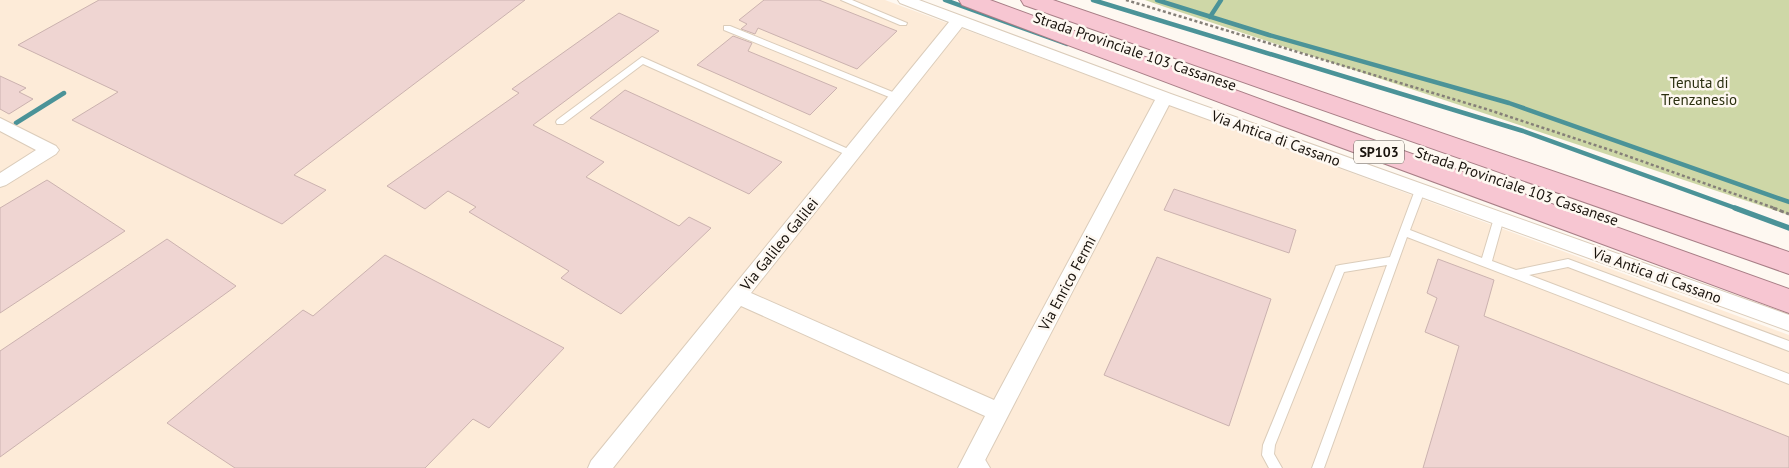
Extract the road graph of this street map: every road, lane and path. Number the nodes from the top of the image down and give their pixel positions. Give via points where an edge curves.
1 (845, 0) edge
2 (905, 0) edge
3 (990, 0) edge
4 (1032, 0) edge
5 (1055, 0) edge
6 (1126, 0) edge
7 (964, 10) edge
8 (903, 23) dead end
9 (727, 28) dead end
10 (897, 98) junction
11 (1165, 98) junction
12 (560, 122) dead end
13 (0, 124) edge
14 (852, 154) junction
15 (0, 181) edge
16 (1420, 190) junction
17 (1789, 214) edge
18 (1499, 218) junction
19 (1404, 232) junction
20 (1789, 245) edge
21 (1395, 260) junction
22 (1486, 263) junction
23 (1789, 263) edge
24 (1516, 274) junction
25 (1789, 282) edge
26 (738, 296) junction
27 (1789, 301) edge
28 (1789, 323) edge
29 (1789, 346) edge
30 (1789, 379) edge
31 (999, 412) junction
32 (976, 464) edge
33 (599, 468) edge
34 (1276, 468) edge
35 (1318, 468) edge

1 - 8 lane
2 - 7 street, Via Antica di Cassano
3 - 25 highway, Strada Provinciale 103 Cassanese / SP103
4 - 23 highway, Strada Provinciale 103 Cassanese / SP103
5 - 20 highway via 1468,135
6 - 17 path via 1441,95 1629,156
7 - 10 street, Via Galileo Galilei
7 - 11 street, Via Antica di Cassano
7 - 27 highway, SP103 via 1289,119
9 - 10 lane
10 - 14 street, Via Galileo Galilei
11 - 16 street, Via Antica di Cassano
11 - 31 street, Via Enrico Fermi
12 - 14 lane via 642,60
13 - 15 street via 50,150
14 - 26 street, Via Galileo Galilei
16 - 18 street, Via Antica di Cassano
16 - 19 lane
18 - 22 lane
18 - 28 street, Via Antica di Cassano
19 - 21 lane
19 - 22 lane
21 - 34 lane via 1340,269 1269,445 1268,455
21 - 35 lane
22 - 24 lane
24 - 29 lane via 1568,263
24 - 30 lane
26 - 31 street
26 - 33 street, Via Galileo Galilei
31 - 32 street, Via Enrico Fermi

